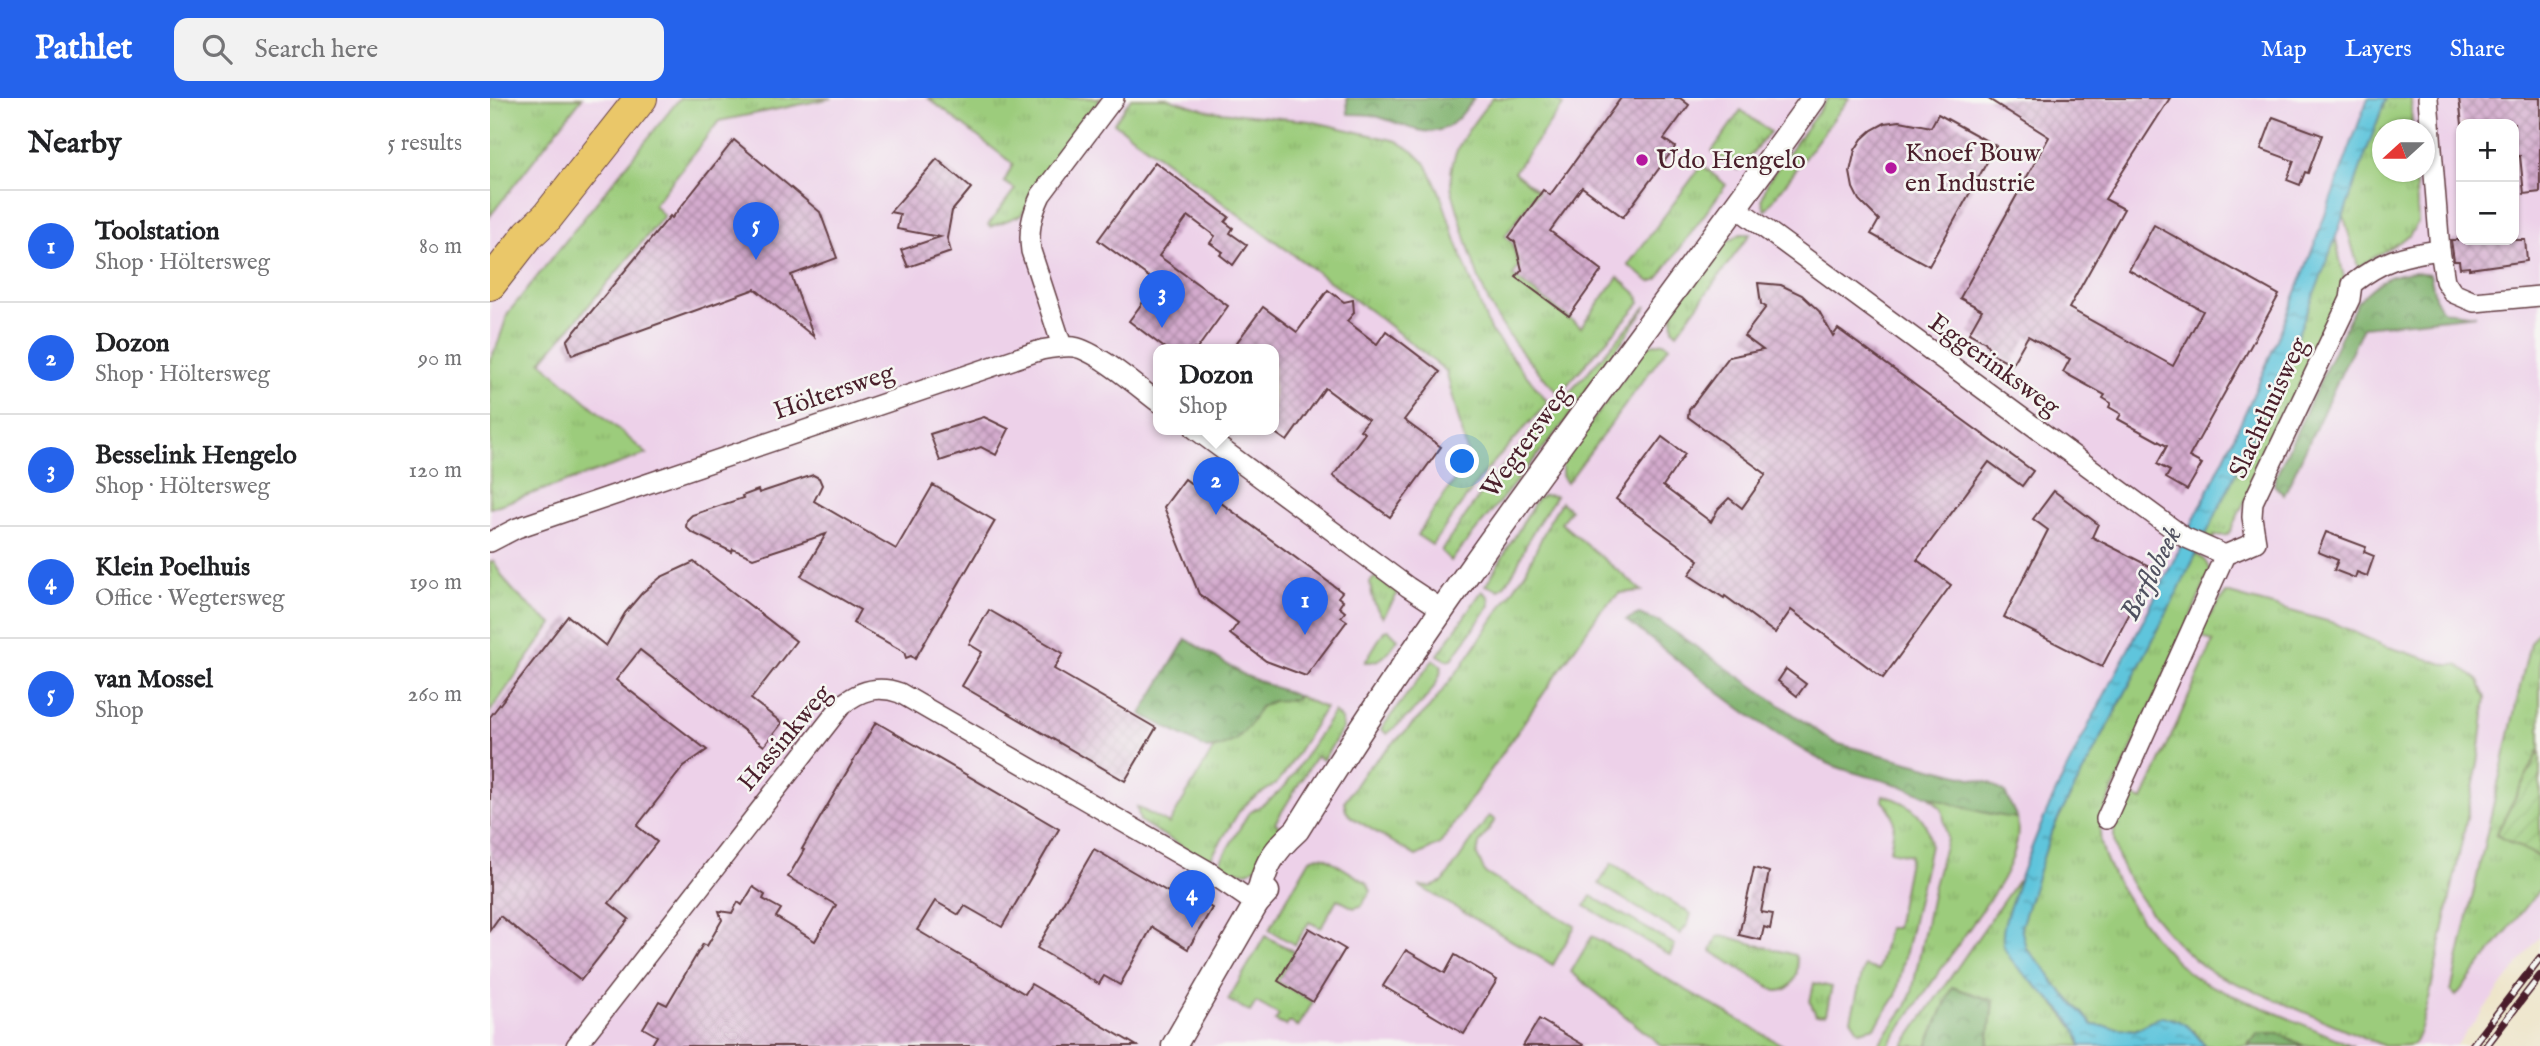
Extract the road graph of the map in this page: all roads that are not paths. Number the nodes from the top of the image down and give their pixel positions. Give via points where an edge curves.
1 (640, 98) edge
2 (1114, 98) edge
3 (1814, 98) edge
4 (2428, 98) edge
5 (1737, 208) junction
6 (547, 217) junction
7 (2440, 250) junction
8 (490, 284) edge
9 (2540, 296) edge
10 (490, 309) edge
11 (1062, 346) junction
12 (1153, 398) edge
13 (1203, 435) edge
14 (517, 528) junction
15 (490, 532) edge
16 (490, 542) edge
17 (2225, 555) junction
18 (1443, 610) junction
19 (2106, 819) dead end
20 (1256, 904) junction
21 (576, 1046) edge
22 (1174, 1046) edge

1 - 6 main road
2 - 11 street via 1033,212 1031,251
3 - 5 street, Wegtersweg
4 - 7 street
5 - 17 street, Eggerinksweg via 2184,537
5 - 18 street, Wegtersweg
6 - 8 main road
6 - 10 main road via 537,240
7 - 9 street via 2445,281 2464,300
7 - 17 street, Slachthuisweg via 2393,258 2352,284 2350,299 2253,502 2256,542
11 - 12 street via 1077,348 1109,365
11 - 14 street, Höltersweg
13 - 18 street
14 - 15 street, Höltersweg
14 - 16 street, Höltersweg
17 - 19 street
18 - 20 street, Wegtersweg via 1297,830 1291,856 1275,885
20 - 21 street, Hassinkweg via 1208,871 900,693 887,688 863,691 842,705
20 - 22 street, Wegtersweg

